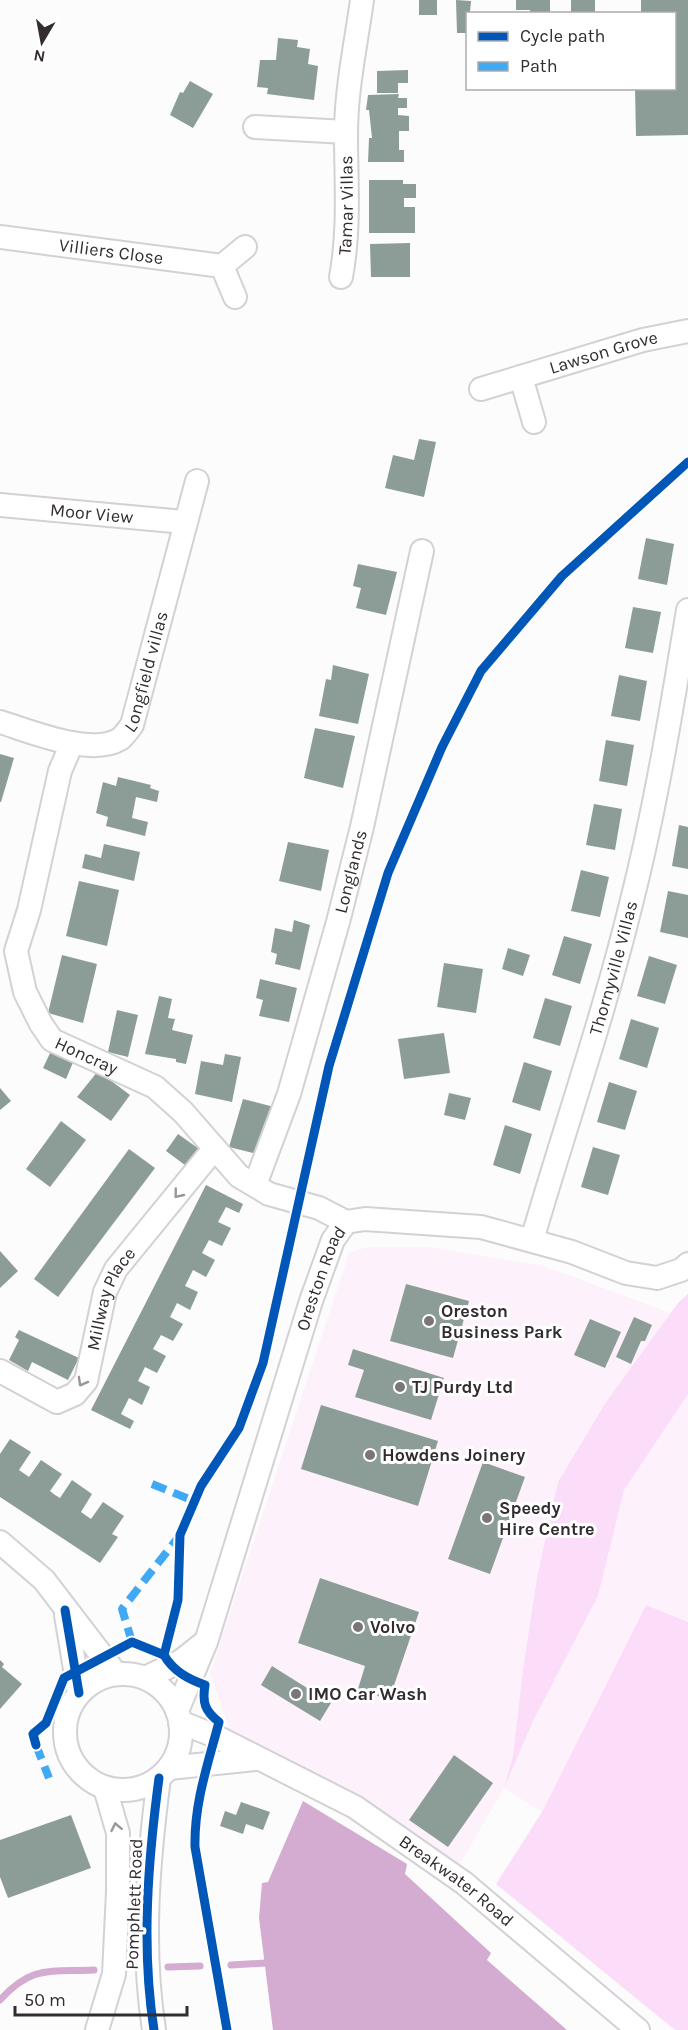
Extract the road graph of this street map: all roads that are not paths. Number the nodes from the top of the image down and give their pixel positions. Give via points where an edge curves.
1 (362, 0) edge
2 (255, 127) dead end
3 (346, 132) junction
4 (0, 237) edge
5 (245, 247) dead end
6 (222, 266) junction
7 (341, 277) dead end
8 (235, 297) dead end
9 (688, 331) edge
10 (520, 377) junction
11 (481, 389) dead end
12 (534, 422) dead end
13 (197, 481) dead end
14 (0, 505) edge
15 (184, 522) junction
16 (422, 551) dead end
17 (688, 610) edge
18 (680, 709) edge
19 (0, 722) edge
20 (72, 743) junction
21 (214, 1149) junction
22 (262, 1190) junction
23 (346, 1222) junction
24 (532, 1240) junction
25 (688, 1264) edge
26 (0, 1371) edge
27 (0, 1542) edge
28 (65, 1611) junction
29 (206, 1642) junction
30 (116, 1674) junction
31 (145, 1678) junction
32 (79, 1693) junction
33 (179, 1717) junction
34 (255, 1759) junction
35 (164, 1773) junction
36 (105, 1788) junction
37 (97, 2030) edge
38 (154, 2030) edge
39 (638, 2030) edge

1 - 3 street, Tamar Villas
2 - 3 street, Tamar Villas
3 - 7 street, Tamar Villas via 349,206
4 - 6 street, Villiers Close
5 - 6 street
6 - 8 street
9 - 10 street, Lawson Grove via 643,340
10 - 11 street, Lawson Grove
10 - 12 street
13 - 15 street, Longfield villas
14 - 15 street, Moor View
15 - 20 street, Longfield villas via 132,725 119,739 100,744
16 - 22 street, Longlands via 362,827
17 - 18 street, Thornyville Villas
18 - 24 street, Thornyville Villas via 614,967
19 - 20 street, Longfield villas
20 - 21 street, Honcray via 60,771 16,951 25,992 52,1040 155,1087 183,1112
21 - 22 street, Honcray via 239,1176
21 -> 26 street, Millway Place via 116,1269 105,1292 86,1381 75,1394 57,1402
22 - 23 street, Honcray via 319,1208
23 - 24 street, Oreston Road via 365,1219 481,1227
23 - 29 street, Oreston Road via 333,1240 311,1301
24 - 25 street, Oreston Road via 626,1273 657,1278
27 - 28 street via 44,1580
28 - 30 street
28 - 32 street
29 - 31 street via 181,1661
29 - 33 street, Oreston Road
30 - 31 street
30 - 32 street
31 - 33 street via 164,1692
32 - 36 street via 64,1726 65,1743 80,1772
33 - 34 street, Breakwater Road
33 - 35 street via 181,1738 177,1754
34 - 35 street
34 - 39 street, Breakwater Road via 355,1808 456,1878
35 - 36 street via 142,1787 123,1791
35 - 38 street, Pomphlett Road via 151,1841 147,1965
37 -> 36 street, Pomphlett Road via 114,1974 118,1912 118,1833

